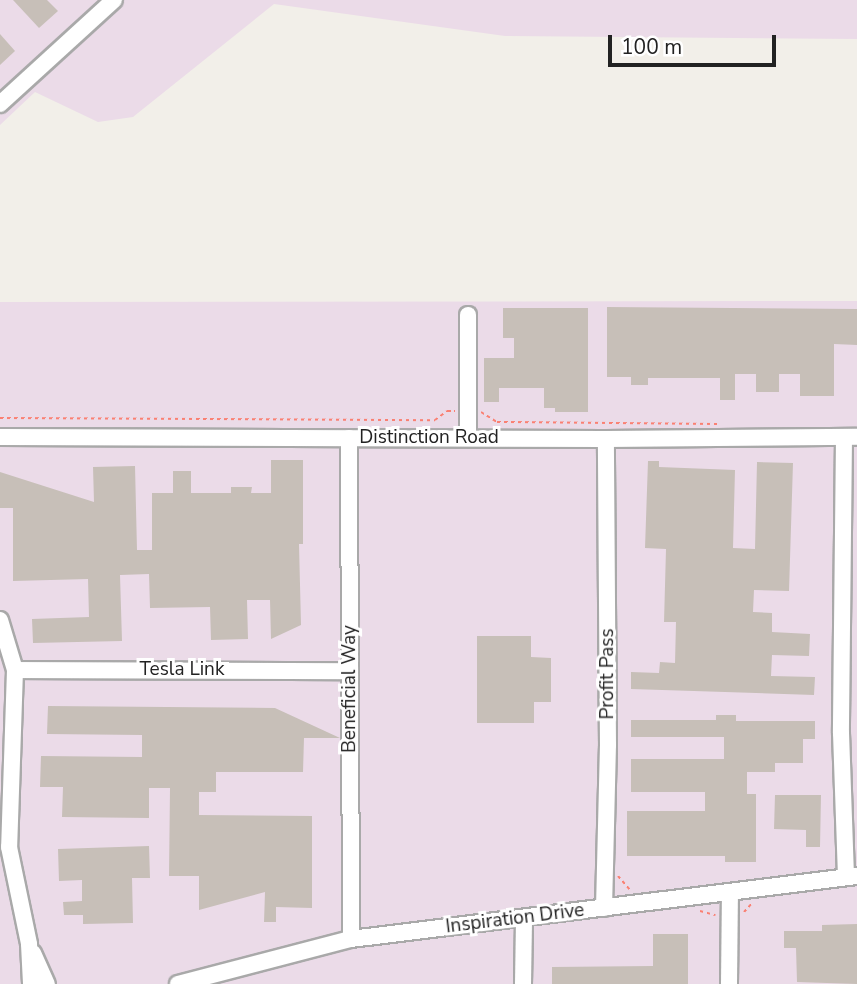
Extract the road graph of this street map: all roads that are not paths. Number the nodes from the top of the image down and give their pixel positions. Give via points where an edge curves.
1 (114, 0) edge
2 (0, 104) edge
3 (468, 316) dead end
4 (0, 437) edge
5 (850, 437) edge
6 (349, 438) junction
7 (468, 438) junction
8 (606, 439) junction
9 (0, 620) edge
10 (15, 670) junction
11 (349, 671) junction
12 (7, 690) edge
13 (851, 877) edge
14 (730, 892) junction
15 (604, 908) junction
16 (524, 918) junction
17 (351, 939) junction
18 (29, 944) junction
19 (30, 984) edge
20 (47, 984) edge
21 (178, 984) edge
22 (523, 984) edge
23 (729, 984) edge

1 - 2 street
3 - 7 street
4 - 6 street, Distinction Road
5 - 8 street, Distinction Road
5 - 13 street via 841,733
6 - 7 street, Distinction Road
6 - 11 street, Beneficial Way
7 - 8 street, Distinction Road
8 - 15 street, Profit Pass
9 - 10 street
10 - 11 street, Tesla Link
10 - 12 street
11 - 17 street, Beneficial Way
12 - 18 street via 9,847
13 - 14 street, Inspiration Drive
14 - 15 street, Inspiration Drive
14 - 23 street
15 - 16 street, Inspiration Drive
16 - 17 street, Inspiration Drive
16 - 22 street
17 - 21 street, Inspiration Drive
18 - 19 street
18 - 20 street

